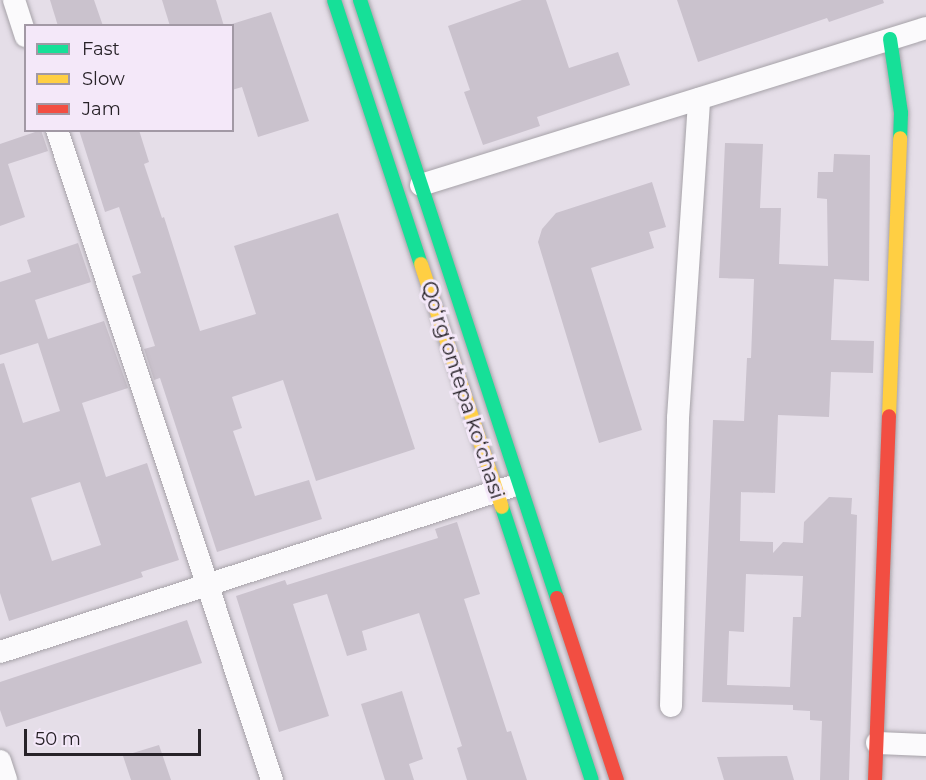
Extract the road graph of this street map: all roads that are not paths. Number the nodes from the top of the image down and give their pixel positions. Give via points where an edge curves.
1 (14, 0) edge
2 (334, 0) edge
3 (360, 0) edge
4 (926, 27) edge
5 (24, 30) edge
6 (890, 39) junction
7 (699, 99) junction
8 (58, 132) edge
9 (421, 186) junction
10 (520, 484) junction
11 (496, 492) junction
12 (208, 585) junction
13 (0, 652) edge
14 (671, 706) dead end
15 (877, 743) junction
16 (926, 745) edge
17 (0, 762) edge
18 (6, 780) edge
19 (272, 780) edge
20 (592, 780) edge
21 (617, 780) edge
22 (875, 780) edge

1 - 5 street
2 - 11 main road, Qoʻrgʻontepa koʻchasi
3 - 9 main road, Qoʻrgʻontepa koʻchasi
4 - 6 street
6 - 7 street
6 - 15 main road via 901,113
7 - 9 street
7 - 14 street via 678,418
8 - 12 street
9 - 10 main road, Qoʻrgʻontepa koʻchasi
10 - 11 street
10 - 21 main road, Qoʻrgʻontepa koʻchasi
11 - 12 street
11 - 20 main road, Qoʻrgʻontepa koʻchasi
12 - 13 street
12 - 19 street
15 - 16 street
15 - 22 main road
17 - 18 street

